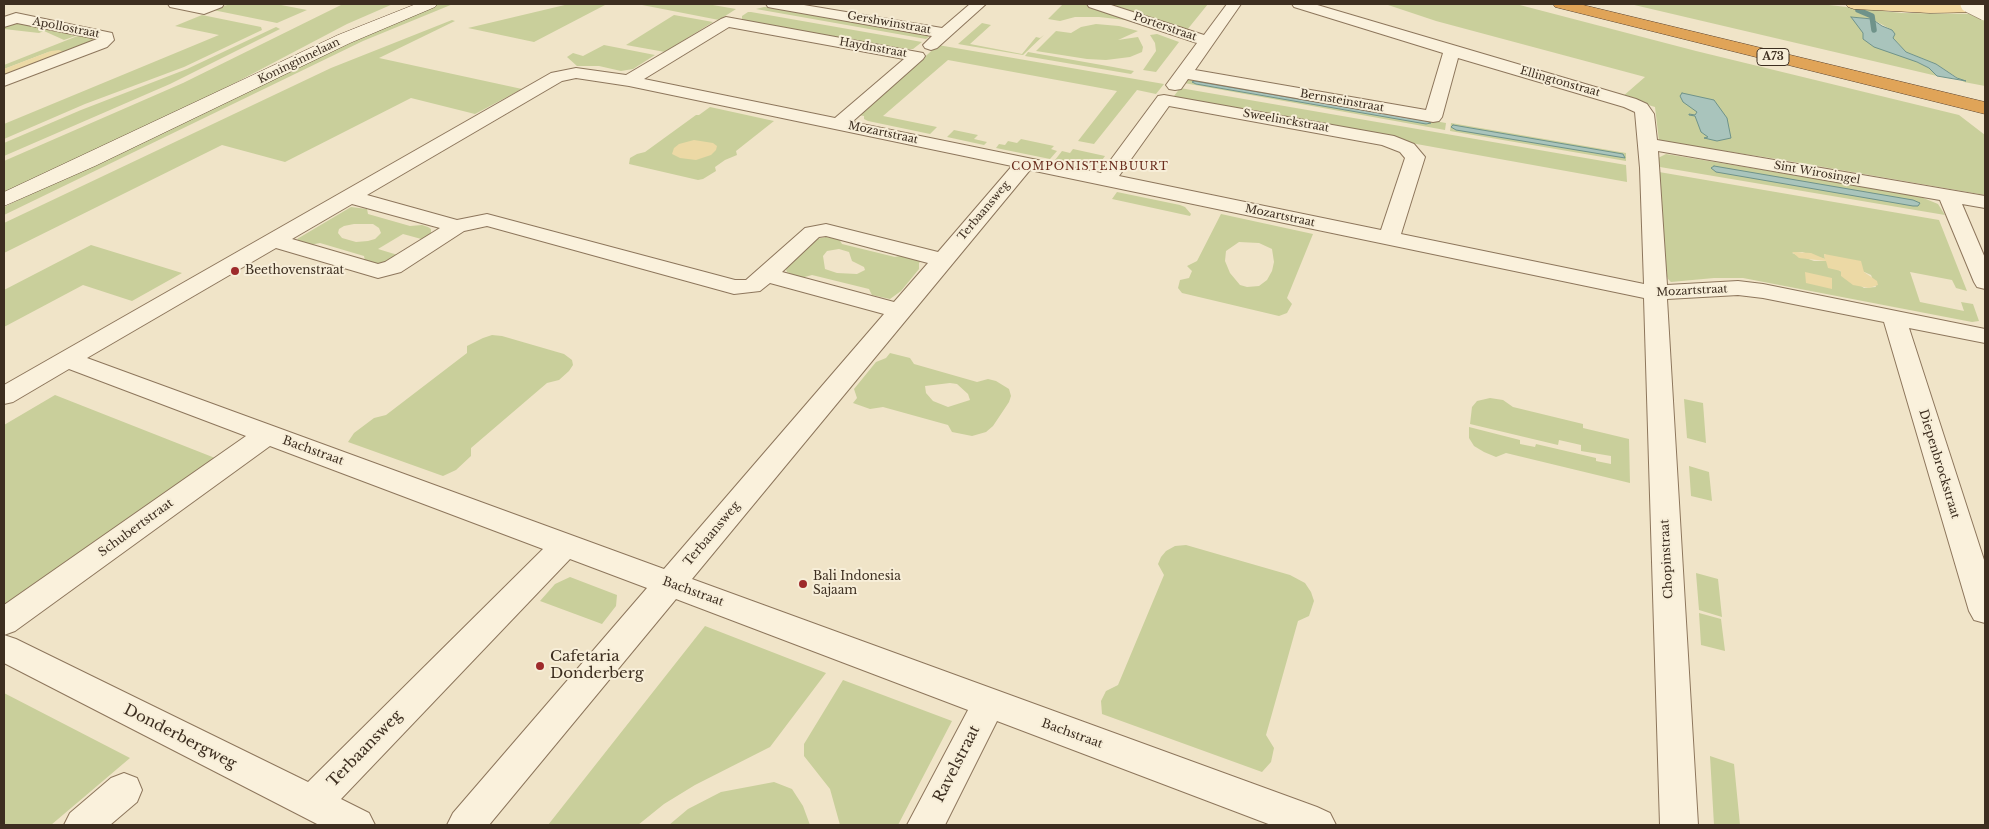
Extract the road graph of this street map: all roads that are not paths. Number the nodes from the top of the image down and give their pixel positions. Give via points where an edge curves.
1 (174, 4) edge
2 (217, 4) edge
3 (400, 4) edge
4 (429, 4) edge
5 (773, 4) edge
6 (979, 4) edge
7 (1094, 4) edge
8 (1234, 4) edge
9 (1300, 4) edge
10 (1561, 4) edge
11 (1610, 4) edge
12 (1854, 4) edge
13 (1969, 4) edge
14 (1985, 6) edge
15 (746, 9) dead end
16 (1985, 12) edge
17 (4, 22) edge
18 (726, 22) junction
19 (945, 33) junction
20 (1207, 41) junction
21 (1452, 51) junction
22 (917, 56) junction
23 (1184, 73) junction
24 (4, 81) edge
25 (629, 81) junction
26 (1985, 95) edge
27 (1164, 100) junction
28 (1985, 108) edge
29 (171, 122) junction
30 (839, 124) junction
31 (1648, 144) junction
32 (1025, 163) junction
33 (1106, 180) junction
34 (1949, 196) junction
35 (351, 197) junction
36 (4, 200) edge
37 (1985, 202) edge
38 (457, 226) junction
39 (1389, 238) junction
40 (275, 241) junction
41 (944, 260) junction
42 (766, 275) junction
43 (1985, 282) edge
44 (1655, 293) junction
45 (900, 311) junction
46 (1894, 318) junction
47 (1985, 336) edge
48 (68, 360) junction
49 (4, 396) edge
50 (268, 434) junction
51 (566, 545) junction
52 (670, 584) junction
53 (1985, 611) edge
54 (4, 622) edge
55 (4, 648) edge
56 (989, 703) junction
57 (124, 790) dead end
58 (312, 803) junction
59 (83, 825) edge
60 (356, 825) edge
61 (466, 825) edge
62 (926, 825) edge
63 (1318, 825) edge
64 (1679, 825) edge

1 - 2 street via 204,9
3 - 29 main road, Koninginnelaan via 335,34
4 - 29 main road, Koninginnelaan via 344,39
5 - 19 street, Gershwinstraat
6 - 19 street, Gershwinstraat
7 - 20 street, Porterstraat
8 - 20 street
9 - 21 street, Ellingtonstraat
10 - 28 highway, A73
11 - 26 highway, A73
12 - 14 main road via 1916,8
13 - 16 street, bridge
15 - 18 street
17 - 24 street, Apollostraat via 16,18 106,36 106,40
18 - 22 street, Haydnstraat
18 - 25 street
19 - 22 street, Gershwinstraat
20 - 23 street
21 - 23 street, Bernsteinstraat via 1433,116
21 - 31 street, Ellingtonstraat via 1636,105 1645,114
22 - 30 street, Haydnstraat
23 - 27 street
25 - 30 street, Mozartstraat
25 - 35 street, Mozartstraat via 576,73 558,77
27 - 33 street
27 - 39 street, Sweelinckstraat via 1388,140 1407,148 1415,157
29 - 36 main road, Koninginnelaan
30 - 32 street, Mozartstraat
31 - 34 street, Sint Wirosingel
31 - 44 street, Ellingtonstraat
32 - 33 street, Mozartstraat
32 - 41 street, Terbaansweg
33 - 39 street, Mozartstraat
34 - 37 street, Sint Wirosingel
34 - 43 street
35 - 38 street
35 - 40 street
38 - 40 street via 393,268 378,271
38 - 42 street via 487,220 734,287 752,286
39 - 44 street, Mozartstraat
40 - 48 street
41 - 42 street via 826,230 812,232
41 - 45 street, Terbaansweg
42 - 45 street
44 - 46 street, Mozartstraat via 1738,288
44 - 64 street, Chopinstraat
45 - 52 street, Terbaansweg
46 - 47 street, Mozartstraat
46 - 53 street, Diepenbrockstraat
48 - 49 street
48 - 50 street, Bachstraat
50 - 51 street, Bachstraat
50 - 54 street, Schubertstraat
51 - 52 street, Bachstraat
51 - 58 street, Terbaansweg
52 - 56 street, Bachstraat
52 - 61 street, Terbaansweg
55 - 58 street, Donderbergweg
56 - 62 street, Ravelstraat
56 - 63 street, Bachstraat
57 - 59 street
58 - 60 street, Donderbergweg

